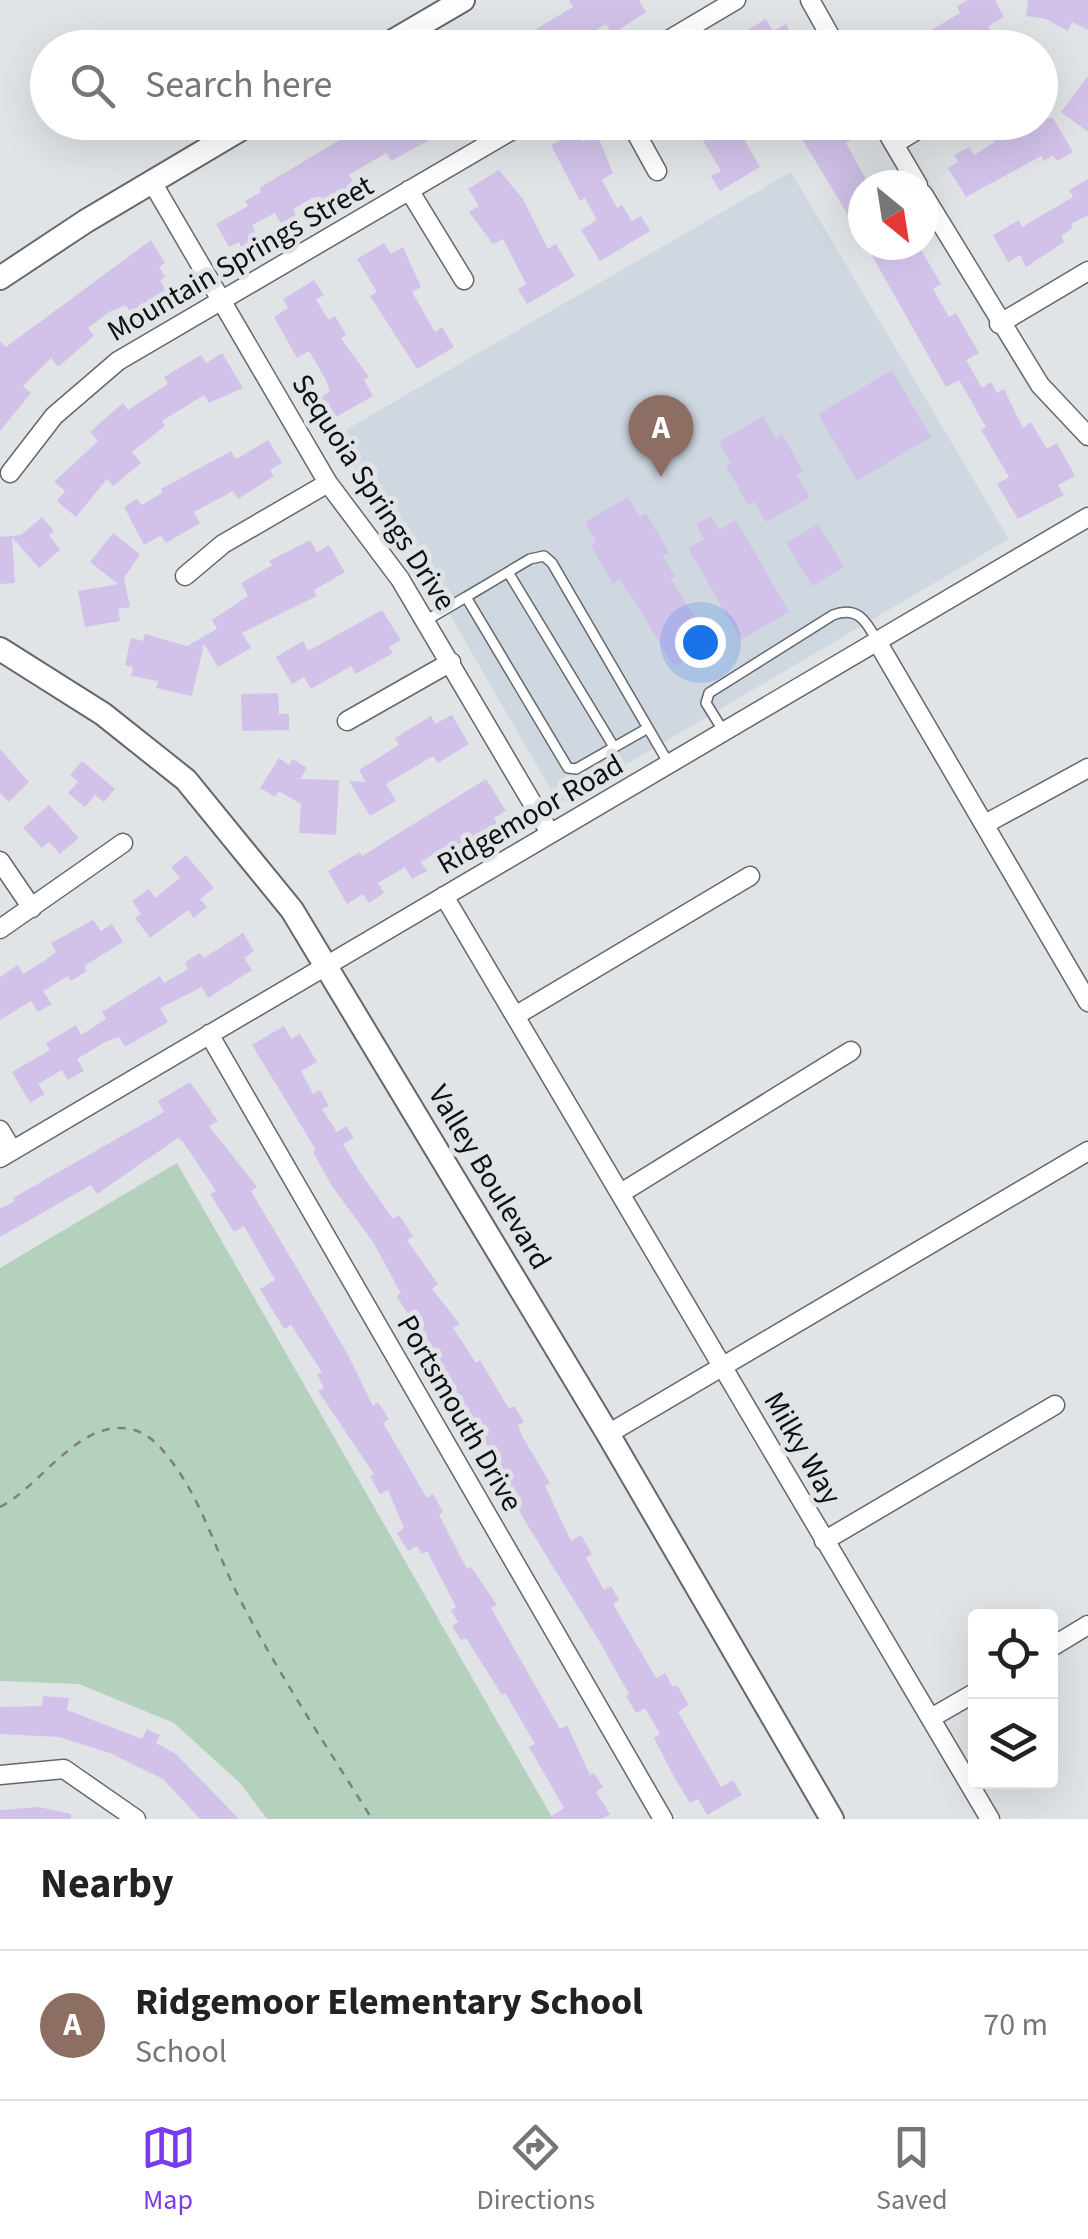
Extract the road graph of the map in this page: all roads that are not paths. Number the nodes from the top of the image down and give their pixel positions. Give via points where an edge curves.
1 (463, 0) edge
2 (736, 0) edge
3 (810, 0) edge
4 (412, 30) edge
5 (685, 30) edge
6 (828, 30) edge
7 (223, 140) edge
8 (495, 140) edge
9 (640, 140) edge
10 (892, 140) edge
11 (901, 140) edge
12 (894, 144) junction
13 (909, 170) edge
14 (658, 171) dead end
15 (152, 182) junction
16 (409, 190) junction
17 (938, 220) edge
18 (1088, 272) edge
19 (0, 278) edge
20 (464, 280) dead end
21 (220, 300) junction
22 (999, 324) junction
23 (1088, 436) edge
24 (10, 474) dead end
25 (328, 484) junction
26 (1088, 518) edge
27 (508, 572) junction
28 (185, 576) dead end
29 (466, 597) junction
30 (425, 620) junction
31 (878, 643) junction
32 (0, 649) edge
33 (451, 662) junction
34 (347, 721) dead end
35 (648, 728) junction
36 (724, 732) junction
37 (614, 747) junction
38 (669, 764) junction
39 (1088, 768) edge
40 (987, 823) junction
41 (550, 832) junction
42 (123, 843) dead end
43 (0, 861) edge
44 (750, 876) dead end
45 (444, 896) junction
46 (32, 908) junction
47 (0, 929) edge
48 (327, 964) junction
49 (1088, 1002) edge
50 (515, 1016) junction
51 (209, 1034) junction
52 (851, 1051) dead end
53 (0, 1130) edge
54 (1088, 1152) edge
55 (6, 1154) edge
56 (621, 1194) junction
57 (724, 1366) junction
58 (1055, 1405) dead end
59 (608, 1434) junction
60 (824, 1541) junction
61 (1088, 1625) edge
62 (1058, 1643) edge
63 (968, 1697) edge
64 (932, 1718) junction
65 (0, 1775) edge
66 (136, 1819) edge
67 (663, 1819) edge
68 (832, 1819) edge
69 (990, 1819) edge

1 - 4 street
2 - 5 street
3 - 6 street
7 - 15 street
8 - 16 street, Mountain Springs Street
9 - 14 street
10 - 12 street
11 - 12 street
12 - 13 street
15 - 19 street
15 - 21 street, Sequoia Springs Drive
16 - 20 street
16 - 21 street, Mountain Springs Street
17 - 22 street
18 - 22 street
21 - 24 street, Mountain Springs Street via 84,385
21 - 25 street, Sequoia Springs Drive
22 - 23 street via 1040,385
25 - 28 street via 223,544
25 - 30 street, Sequoia Springs Drive
26 - 31 street, Ridgemoor Road
27 - 29 lane
27 - 35 lane via 544,556 552,564
27 - 37 lane
29 - 30 lane
29 - 37 lane via 568,768
30 - 33 street, Sequoia Springs Drive
31 - 36 street, Ridgemoor Road
31 - 36 lane via 860,614 832,616 709,693 706,703
31 - 40 street
32 - 48 street, Valley Boulevard via 103,714 186,780 247,849
33 - 34 street
33 - 41 street, Sequoia Springs Drive
35 - 37 lane
35 - 38 lane
36 - 38 street, Ridgemoor Road
38 - 41 street, Ridgemoor Road
39 - 40 street
40 - 49 street
41 - 45 street, Ridgemoor Road
42 - 46 street
43 - 46 street
44 - 50 street
45 - 48 street, Ridgemoor Road
45 - 50 street, Milky Way
46 - 47 street
48 - 51 street, Ridgemoor Road
48 - 59 street, Valley Boulevard
50 - 56 street, Milky Way
51 - 55 street, Ridgemoor Road
51 - 67 street, Portsmouth Drive
52 - 56 street
53 - 55 street
54 - 57 street
56 - 57 street, Milky Way
57 - 59 street
57 - 60 street, Milky Way
58 - 60 street
59 - 68 street, Valley Boulevard
60 - 64 street, Milky Way
61 - 62 street
63 - 64 street
64 - 69 street, Milky Way
65 - 66 street via 64,1770

